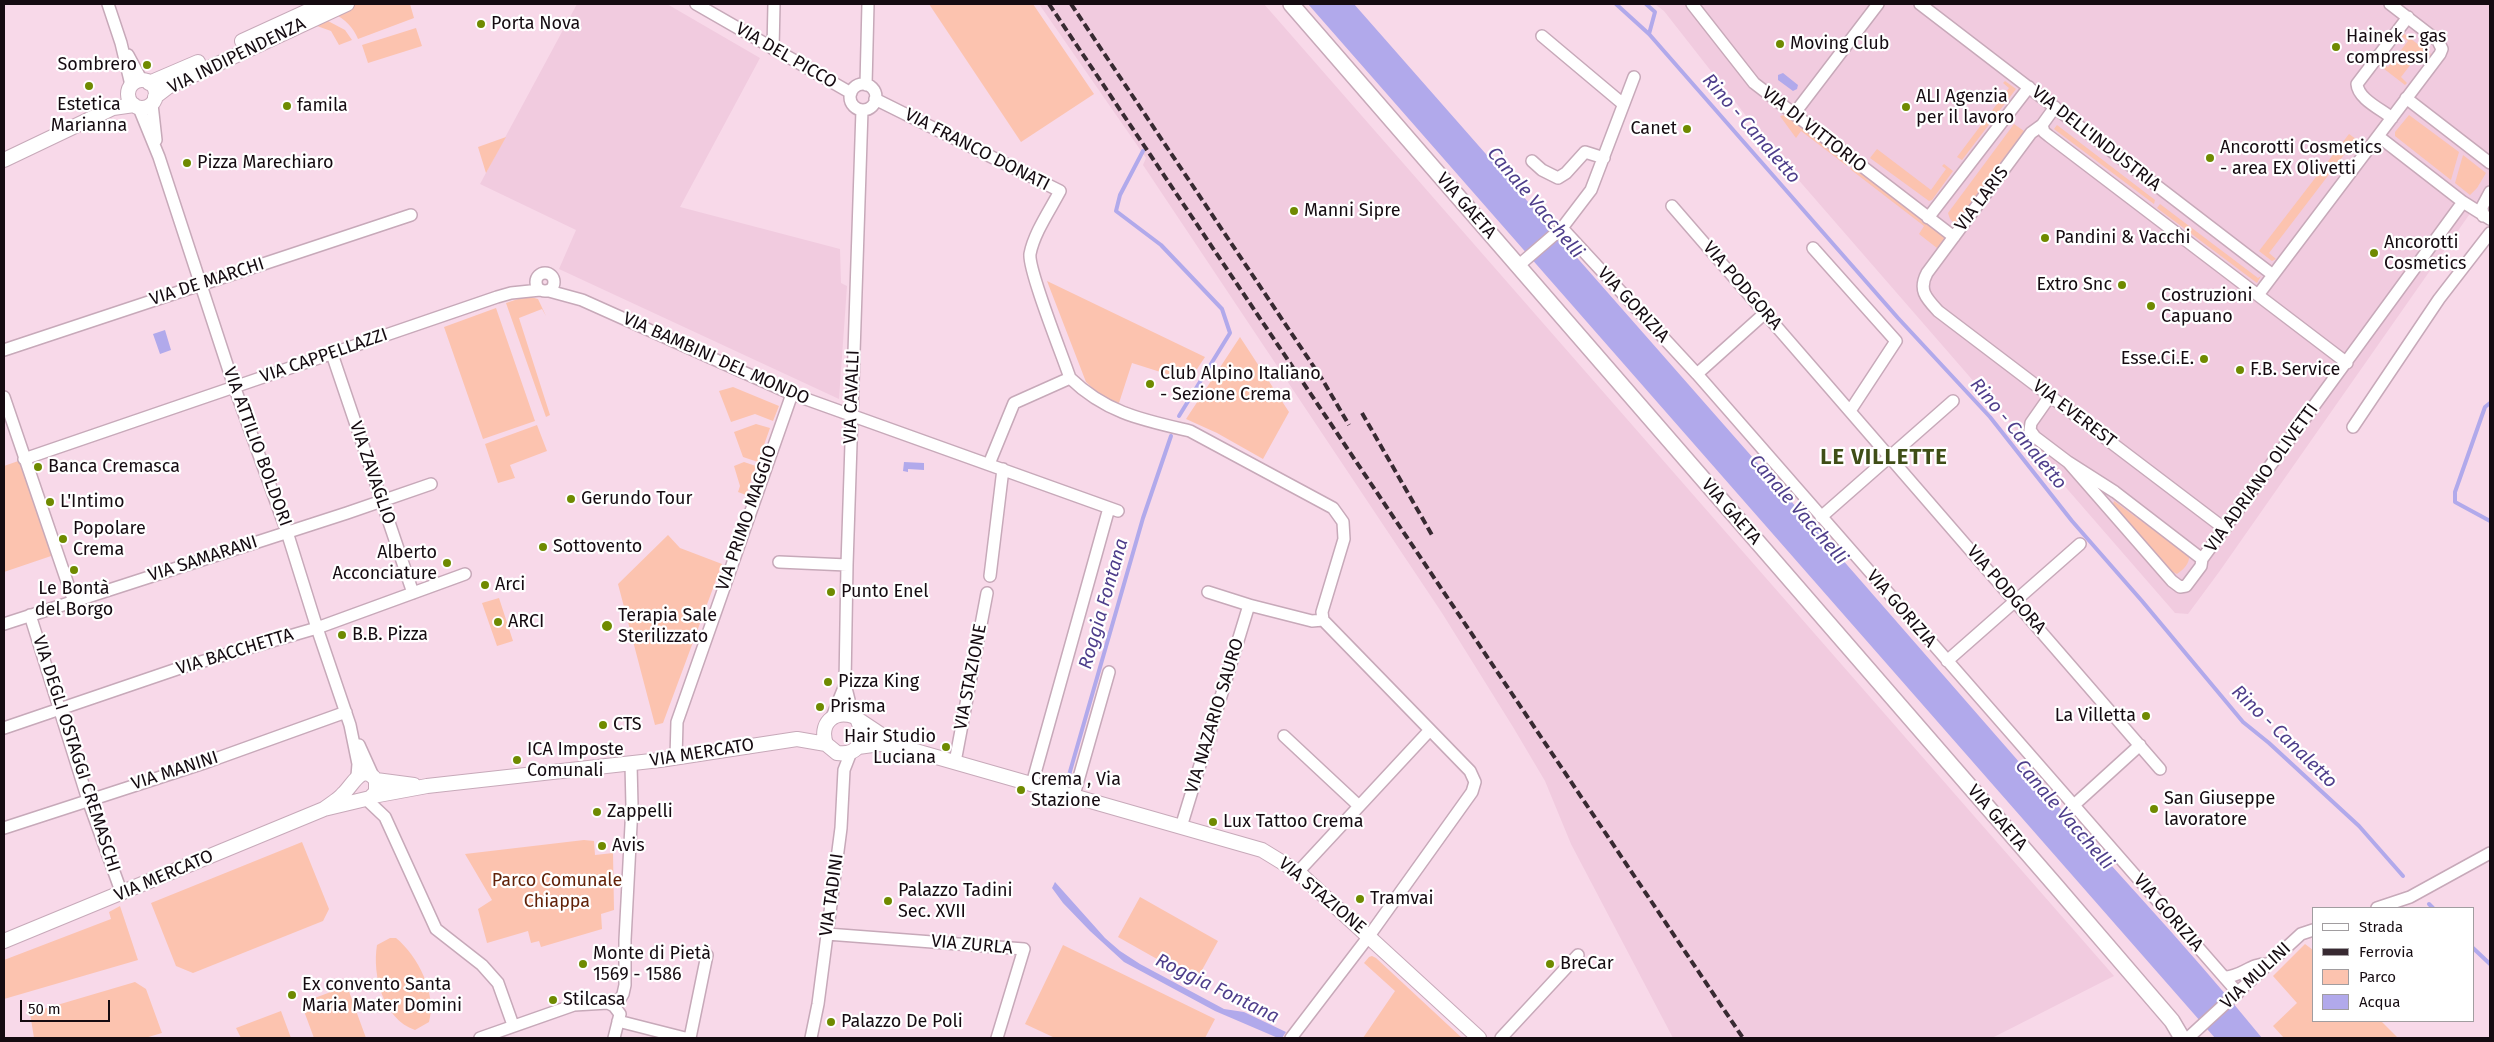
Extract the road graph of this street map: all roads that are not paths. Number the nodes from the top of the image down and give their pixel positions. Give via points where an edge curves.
1 (108, 4) edge
2 (323, 4) edge
3 (347, 4) edge
4 (696, 4) edge
5 (774, 4) edge
6 (868, 4) edge
7 (1291, 4) edge
8 (1692, 4) edge
9 (1878, 4) edge
10 (1920, 4) edge
11 (2390, 4) edge
12 (2408, 17) junction
13 (1542, 36) dead end
14 (773, 49) junction
15 (1634, 77) dead end
16 (138, 85) junction
17 (866, 85) junction
18 (2029, 87) junction
19 (850, 93) junction
20 (2406, 98) junction
21 (875, 99) junction
22 (145, 103) junction
23 (1623, 104) junction
24 (2055, 107) junction
25 (113, 108) junction
26 (862, 110) junction
27 (1794, 114) junction
28 (2392, 118) junction
29 (2042, 125) junction
30 (2378, 136) junction
31 (1604, 158) junction
32 (4, 160) edge
33 (1532, 161) dead end
34 (2490, 163) edge
35 (2490, 192) edge
36 (2462, 202) junction
37 (1672, 206) dead end
38 (410, 215) dead end
39 (1928, 218) junction
40 (2487, 218) edge
41 (1558, 230) junction
42 (2490, 233) edge
43 (1954, 237) junction
44 (1813, 248) dead end
45 (1518, 266) junction
46 (2273, 275) junction
47 (538, 276) junction
48 (554, 279) junction
49 (201, 283) junction
50 (544, 291) junction
51 (511, 293) junction
52 (2258, 295) junction
53 (1925, 297) joint
54 (582, 300) junction
55 (1765, 313) junction
56 (4, 350) edge
57 (332, 354) junction
58 (2347, 363) junction
59 (1697, 374) junction
60 (1070, 378) junction
61 (234, 386) junction
62 (792, 394) junction
63 (4, 396) edge
64 (2050, 396) junction
65 (1953, 402) dead end
66 (1850, 411) junction
67 (851, 416) junction
68 (2353, 427) dead end
69 (1890, 457) junction
70 (24, 459) junction
71 (2068, 462) junction
72 (989, 464) junction
73 (1003, 469) junction
74 (431, 484) dead end
75 (2115, 492) junction
76 (382, 501) junction
77 (2104, 502) junction
78 (1821, 517) junction
79 (2225, 529) junction
80 (287, 532) junction
81 (2080, 544) dead end
82 (2202, 559) junction
83 (779, 562) dead end
84 (847, 565) junction
85 (465, 574) dead end
86 (990, 576) dead end
87 (1208, 592) dead end
88 (413, 593) junction
89 (987, 593) dead end
90 (2015, 601) junction
91 (74, 602) junction
92 (1248, 605) junction
93 (30, 615) junction
94 (1323, 620) junction
95 (4, 624) edge
96 (317, 628) junction
97 (1947, 661) junction
98 (1109, 672) dead end
99 (845, 684) junction
100 (59, 710) junction
101 (346, 712) junction
102 (856, 719) junction
103 (829, 720) junction
104 (4, 728) edge
105 (1429, 731) junction
106 (1284, 736) dead end
107 (354, 737) junction
108 (797, 739) junction
109 (826, 744) junction
110 (2140, 745) junction
111 (898, 746) junction
112 (855, 750) junction
113 (676, 758) junction
114 (954, 762) junction
115 (631, 764) junction
116 (2160, 769) dead end
117 (375, 778) junction
118 (355, 779) junction
119 (1032, 784) junction
120 (427, 786) junction
121 (1074, 795) junction
122 (375, 798) junction
123 (88, 800) junction
124 (2074, 805) junction
125 (1359, 806) junction
126 (324, 809) junction
127 (385, 817) junction
128 (1181, 826) junction
129 (4, 828) edge
130 (2490, 853) edge
131 (1298, 872) junction
132 (122, 894) junction
133 (2381, 907) edge
134 (2312, 930) edge
135 (827, 934) junction
136 (1369, 936) junction
137 (4, 942) edge
138 (707, 955) dead end
139 (1578, 955) dead end
140 (2268, 964) junction
141 (2224, 977) junction
142 (2234, 996) junction
143 (608, 1003) junction
144 (618, 1021) junction
145 (2172, 1021) junction
146 (513, 1025) junction
147 (2202, 1027) junction
148 (480, 1038) edge
149 (614, 1038) edge
150 (685, 1038) edge
151 (690, 1038) edge
152 (811, 1038) edge
153 (997, 1038) edge
154 (1291, 1038) edge
155 (1479, 1038) edge
156 (1501, 1038) edge
157 (2171, 1038) edge
158 (2179, 1038) edge
159 (2188, 1038) edge
160 (2199, 1038) edge

1 - 16 street
2 - 16 street, VIA INDIPENDENZA
3 - 22 street, VIA INDIPENDENZA via 177,83
4 - 14 street, VIA DEL PICCO
5 - 14 street
6 - 17 street
7 - 45 main road, VIA GAETA
8 - 27 street, VIA DI VITTORIO via 1754,83
9 - 27 street
10 - 18 street, VIA DELL'INDUSTRIA
11 - 12 street
12 - 20 street via 2438,41 2442,49
12 - 28 street via 2357,84 2359,92
13 - 23 street
14 - 19 street, VIA DEL PICCO
15 - 23 street
16 - 22 street via 154,89
16 - 22 street via 129,100
16 - 25 street, VIA INDIPENDENZA
17 - 19 street via 858,85
17 - 21 street via 872,88
18 - 24 street, VIA DELL'INDUSTRIA
18 - 39 street, VIA LARIS
19 - 26 street via 852,104
20 - 28 street
20 - 34 street
21 - 26 street via 872,106
21 - 60 street, VIA FRANCO DONATI via 1060,191 1030,256
22 - 25 street, VIA INDIPENDENZA
22 - 49 street, VIA ATTILIO BOLDORI via 159,157
23 - 31 street
24 - 29 street, VIA LARIS
24 - 46 street, VIA DELL'INDUSTRIA
25 - 32 street, VIA INDIPENDENZA
26 - 67 street, VIA CAVALLI
27 - 39 street, VIA DI VITTORIO
28 - 30 street
29 - 43 street, VIA LARIS via 2031,133
29 - 52 street, VIA DELL'INDUSTRIA via 2048,136
30 - 36 street
30 - 46 street
31 - 33 street via 1585,152 1558,178
31 - 41 street via 1591,190
35 - 40 street via 2482,208
36 - 40 street
36 - 58 street, VIA ADRIANO OLIVETTI
37 - 55 street, VIA PODGORA
38 - 49 street, VIA DE MARCHI
39 - 43 street, VIA DI VITTORIO
41 - 45 street
41 - 59 street, VIA GORIZIA
42 - 68 street via 2440,299
43 - 53 street, VIA LARIS via 1922,282
44 - 66 street via 1896,341
45 - 145 main road, VIA GAETA
46 - 52 street
47 - 48 street via 547,273
47 - 50 street via 536,282
47 - 51 street, VIA CAPPELLAZZI
48 - 50 street via 553,287
48 - 54 street, VIA BAMBINI DEL MONDO
49 - 56 street, VIA DE MARCHI
49 - 61 street, VIA ATTILIO BOLDORI
50 - 51 street, VIA CAPPELLAZZI
50 - 54 street, VIA BAMBINI DEL MONDO
51 - 57 street, VIA CAPPELLAZZI
52 - 58 street, VIA DELL'INDUSTRIA
53 - 64 street, VIA EVEREST via 1938,311
54 - 62 street, VIA BAMBINI DEL MONDO
55 - 59 street
55 - 66 street, VIA PODGORA
57 - 61 street, VIA CAPPELLAZZI
57 - 76 street, VIA ZAVAGLIO
58 - 79 street, VIA ADRIANO OLIVETTI
59 - 78 street, VIA GORIZIA
60 - 72 street via 1014,403
60 - 94 street, VIA FRANCO DONATI via 1089,396 1112,409 1184,430 1326,503 1339,514 1345,530 1344,539 1322,612
61 - 70 street, VIA CAPPELLAZZI
61 - 80 street, VIA ATTILIO BOLDORI
62 - 67 street, VIA BAMBINI DEL MONDO
62 - 113 street, VIA PRIMO MAGGIO via 677,722
63 - 70 street
64 - 71 street via 2031,423 2030,430
64 - 79 street, VIA EVEREST
65 - 69 street
66 - 69 street, VIA PODGORA
67 - 72 street
67 - 84 street, VIA CAVALLI
69 - 78 street
69 - 90 street, VIA PODGORA
70 - 91 street
71 - 75 street
71 - 77 street
72 - 73 street
73 - 86 street
73 - 119 street via 1113,510
74 - 76 street, VIA SAMARANI
75 - 77 street
75 - 82 street
76 - 80 street, VIA SAMARANI
76 - 88 street, VIA ZAVAGLIO
77 - 82 street, VIA ADRIANO OLIVETTI via 2180,587 2186,586 2201,566
78 - 97 street, VIA GORIZIA
79 - 82 street, VIA ADRIANO OLIVETTI
80 - 91 street, VIA SAMARANI
80 - 96 street, VIA ATTILIO BOLDORI
81 - 90 street
83 - 84 street
84 - 99 street, VIA CAVALLI
85 - 88 street, VIA BACCHETTA
87 - 92 street
88 - 96 street, VIA BACCHETTA
89 - 114 street, VIA STAZIONE
90 - 97 street
90 - 110 street, VIA PODGORA
91 - 93 street, VIA SAMARANI
92 - 94 street via 1312,621
92 - 128 street, VIA NAZARIO SAURO
93 - 95 street, VIA SAMARANI
93 - 100 street, VIA DEGLI OSTAGGI CREMASCHI
94 - 105 street
96 - 100 street, VIA BACCHETTA via 180,668
96 - 101 street, VIA ATTILIO BOLDORI
97 - 124 street, VIA GORIZIA
98 - 121 street
99 - 102 street, VIA CAVALLI
99 - 103 street, VIA CAVALLI
100 - 104 street, VIA BACCHETTA
100 - 123 street, VIA DEGLI OSTAGGI CREMASCHI
101 - 107 street, VIA ATTILIO BOLDORI
101 - 123 street, VIA MANINI
102 - 103 street via 846,714
102 - 111 street, VIA STAZIONE
102 - 112 street via 863,730 863,737
103 - 108 street, VIA MERCATO
103 - 109 street via 823,730
105 - 125 street
105 - 136 street via 1470,771 1475,782 1472,792
106 - 125 street
107 - 117 street, VIA ATTILIO BOLDORI
107 - 118 street, VIA ATTILIO BOLDORI via 358,764
108 - 109 street, VIA MERCATO
108 - 113 street, VIA MERCATO
109 - 112 street via 837,753
110 - 116 street, VIA PODGORA
110 - 124 street
111 - 112 street, VIA STAZIONE via 880,744
111 - 114 street, VIA STAZIONE
112 - 135 street, VIA TADINI via 844,770 842,828
113 - 115 street, VIA MERCATO
114 - 119 street, VIA STAZIONE
115 - 120 street, VIA MERCATO
115 - 143 street via 625,985 620,999
117 - 118 street via 365,773
117 - 120 street, VIA MERCATO
117 - 122 street via 378,788
118 - 122 street via 355,794
118 - 126 street, VIA MERCATO via 344,794
119 - 121 street, VIA STAZIONE
120 - 122 street, VIA MERCATO
121 - 128 street, VIA STAZIONE
122 - 126 street, VIA MERCATO
122 - 127 street
122 - 127 street
123 - 129 street, VIA MANINI
123 - 132 street, VIA DEGLI OSTAGGI CREMASCHI
124 - 141 street, VIA GORIZIA
125 - 131 street
126 - 132 street, VIA MERCATO
127 - 146 street via 436,929 482,965 498,983
128 - 131 street, VIA STAZIONE via 1262,850
130 - 133 street via 2410,897
131 - 136 street, VIA STAZIONE
132 - 137 street, VIA MERCATO
134 - 140 street, VIA MULINI via 2301,934
135 - 152 street, VIA TADINI
135 - 153 street, VIA ZURLA via 1024,949
136 - 154 street
136 - 155 street, VIA STAZIONE
138 - 151 street
139 - 156 street
140 - 141 street via 2257,964 2237,975
140 - 142 street, VIA MULINI
141 - 142 street, VIA GORIZIA
142 - 147 street, VIA MULINI
143 - 144 street via 618,1010
143 - 146 street via 574,1005
144 - 149 street
144 - 150 street
145 - 157 main road via 2174,1030
145 - 158 main road, VIA GAETA
146 - 148 street
147 - 159 street, VIA MULINI
147 - 160 street

